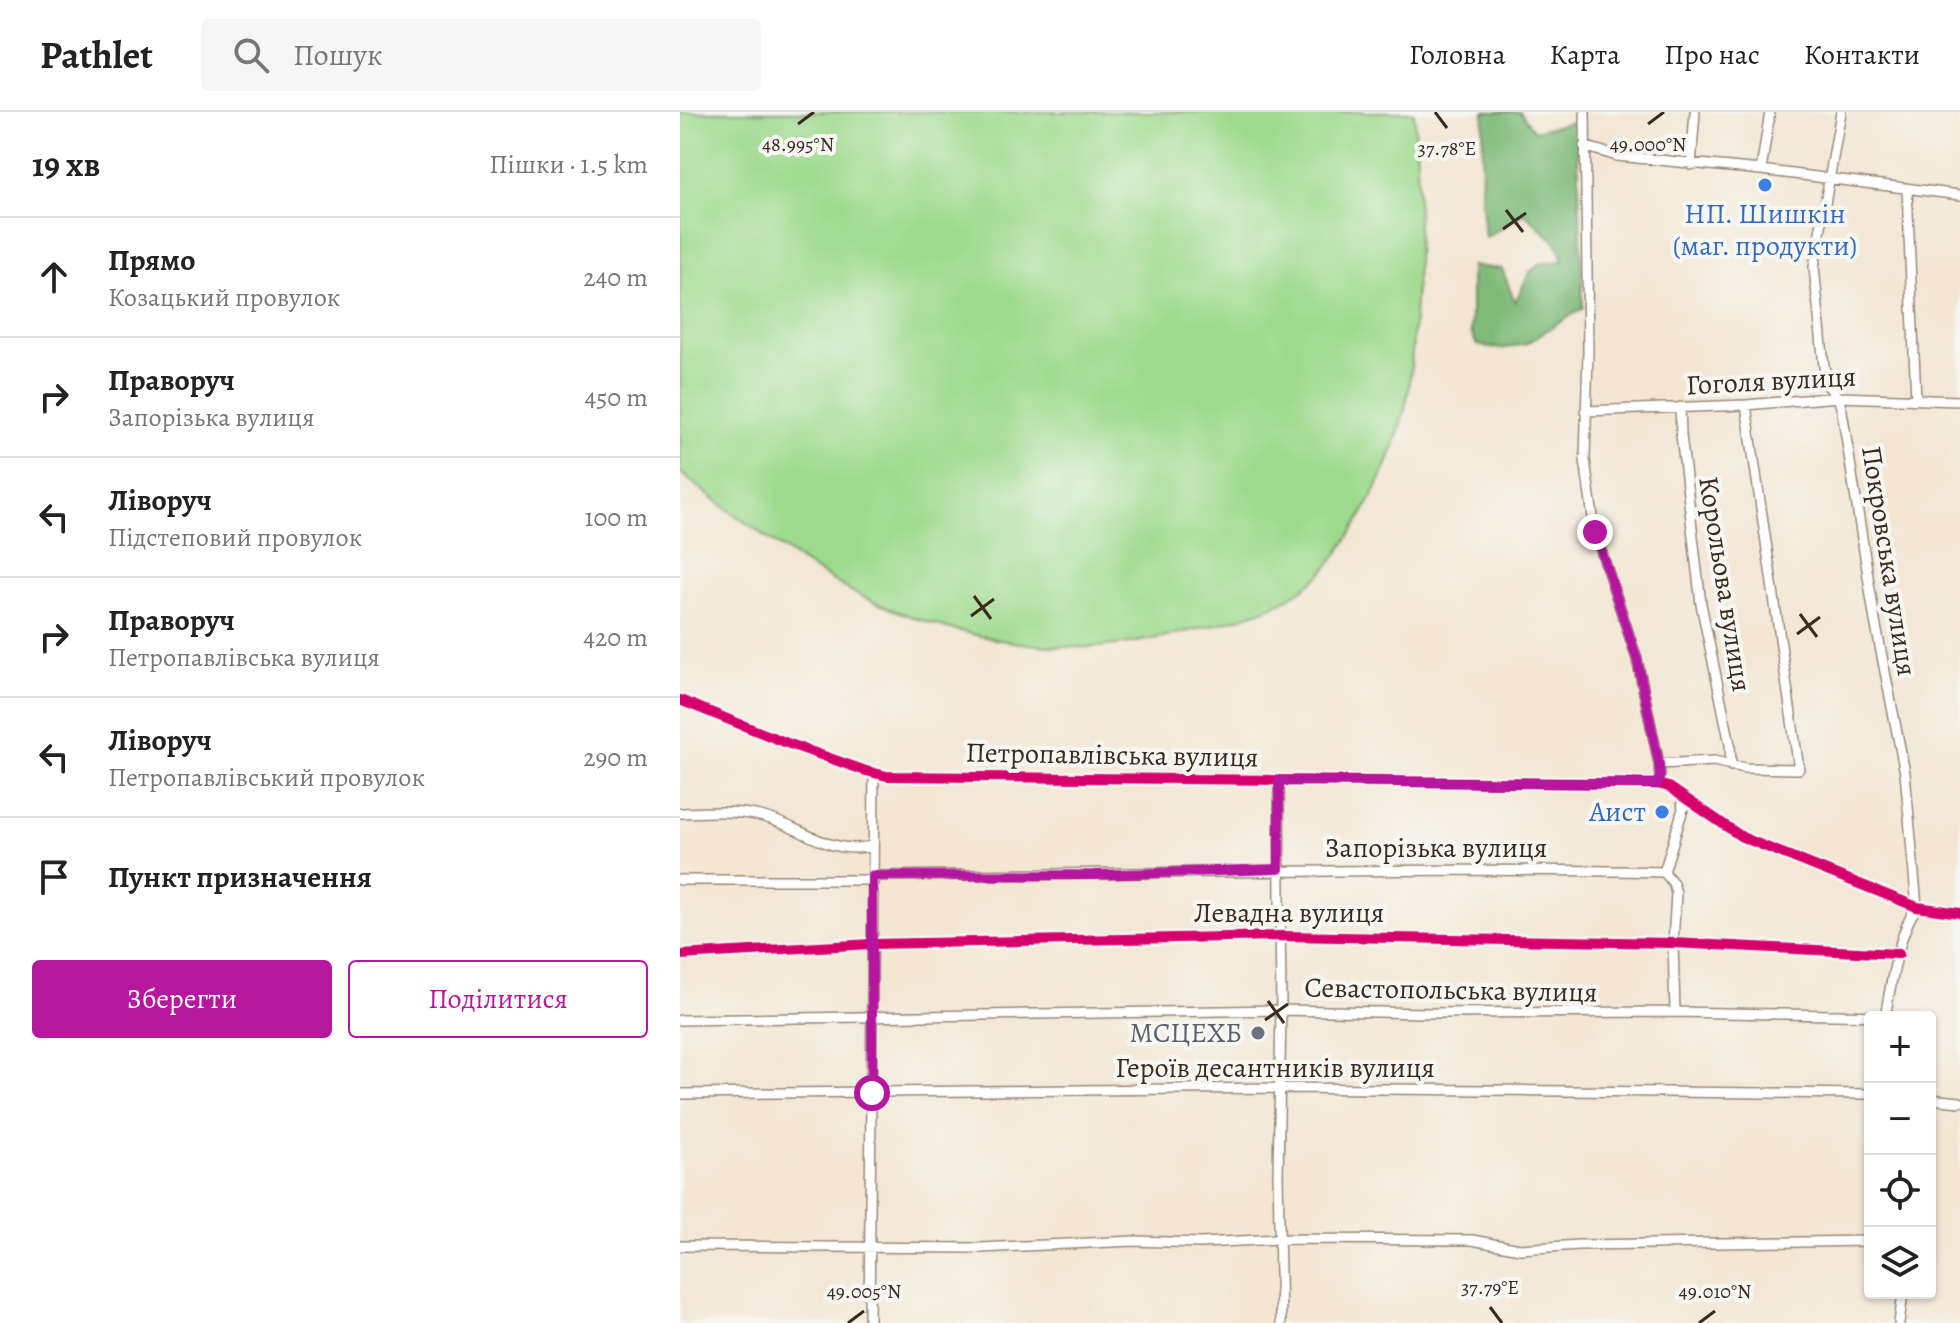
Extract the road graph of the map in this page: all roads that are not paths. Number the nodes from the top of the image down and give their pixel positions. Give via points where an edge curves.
1 (1585, 112) edge
2 (1695, 112) edge
3 (1770, 112) edge
4 (1841, 112) edge
5 (1584, 146) junction
6 (1691, 165) junction
7 (1761, 170) junction
8 (1830, 179) junction
9 (1907, 189) junction
10 (1960, 195) edge
11 (1838, 397) junction
12 (1916, 399) junction
13 (1960, 401) edge
14 (1746, 405) junction
15 (1680, 407) junction
16 (1585, 411) junction
17 (680, 700) edge
18 (1659, 764) junction
19 (1731, 766) junction
20 (874, 774) junction
21 (1279, 781) junction
22 (1657, 784) junction
23 (1681, 794) junction
24 (680, 813) edge
25 (872, 846) junction
26 (1279, 869) junction
27 (1664, 872) junction
28 (872, 878) junction
29 (680, 880) edge
30 (1917, 907) junction
31 (1960, 913) edge
32 (1282, 936) junction
33 (1673, 943) junction
34 (872, 944) junction
35 (1899, 954) junction
36 (680, 955) edge
37 (1281, 1010) junction
38 (1886, 1011) edge
39 (1675, 1012) junction
40 (1864, 1016) edge
41 (873, 1017) junction
42 (680, 1020) edge
43 (1280, 1088) junction
44 (872, 1093) junction
45 (680, 1094) edge
46 (1864, 1094) edge
47 (1936, 1100) edge
48 (1960, 1102) edge
49 (1278, 1239) junction
50 (1864, 1241) edge
51 (680, 1246) edge
52 (871, 1246) junction
53 (1902, 1299) edge
54 (869, 1323) edge
55 (1281, 1323) edge
56 (1899, 1323) edge

1 - 5 street
2 - 6 street
3 - 7 street
4 - 8 street, Покровська вулиця
5 - 6 street via 1617,156
5 - 16 street
6 - 7 street
7 - 8 street
8 - 9 street
8 - 11 street, Покровська вулиця via 1814,267 1824,366 1828,386
9 - 10 street
9 - 12 street
11 - 12 street, Гоголя вулиця
11 - 14 street, Гоголя вулиця
11 - 30 street, Покровська вулиця via 1905,773
12 - 13 street, Гоголя вулиця
14 - 15 street, Гоголя вулиця
14 - 19 street via 1799,769
15 - 16 street, Гоголя вулиця
15 - 19 street, Корольова вулиця via 1701,604
16 - 18 street via 1585,460 1595,532 1637,659
17 - 20 street, Петропавлівська вулиця
18 - 19 street via 1714,761
18 - 22 street
20 - 21 street, Петропавлівська вулиця
20 - 25 street
21 - 22 street, Петропавлівська вулиця
21 - 26 street
22 - 23 street, Петропавлівська вулиця
23 - 27 street via 1683,809
23 - 30 street, Петропавлівська вулиця via 1742,837
24 - 25 street via 757,815 816,841
25 - 28 street
26 - 27 street, Запорізька вулиця
26 - 28 street, Запорізька вулиця
26 - 32 street
27 - 33 street via 1676,893
28 - 29 street, Запорізька вулиця
28 - 34 street
30 - 31 street, Петропавлівська вулиця
30 - 35 street, Покровська вулиця
32 - 33 street, Левадна вулиця
32 - 34 street, Левадна вулиця
32 - 37 street
33 - 35 street, Левадна вулиця
33 - 39 street
34 - 36 street, Левадна вулиця
34 - 41 street
35 - 38 street, Покровська вулиця
37 - 39 street, Севастопольська вулиця
37 - 41 street, Севастопольська вулиця
37 - 43 street
39 - 40 street, Севастопольська вулиця
41 - 42 street, Севастопольська вулиця
41 - 44 street
43 - 44 street, Героїв десантників вулиця
43 - 46 street, Героїв десантників вулиця
43 - 49 street
44 - 45 street, Героїв десантників вулиця
44 - 52 street
47 - 48 street
49 - 50 street via 1472,1240 1520,1249
49 - 52 street
49 - 55 street
51 - 52 street
52 - 54 street
53 - 56 street

